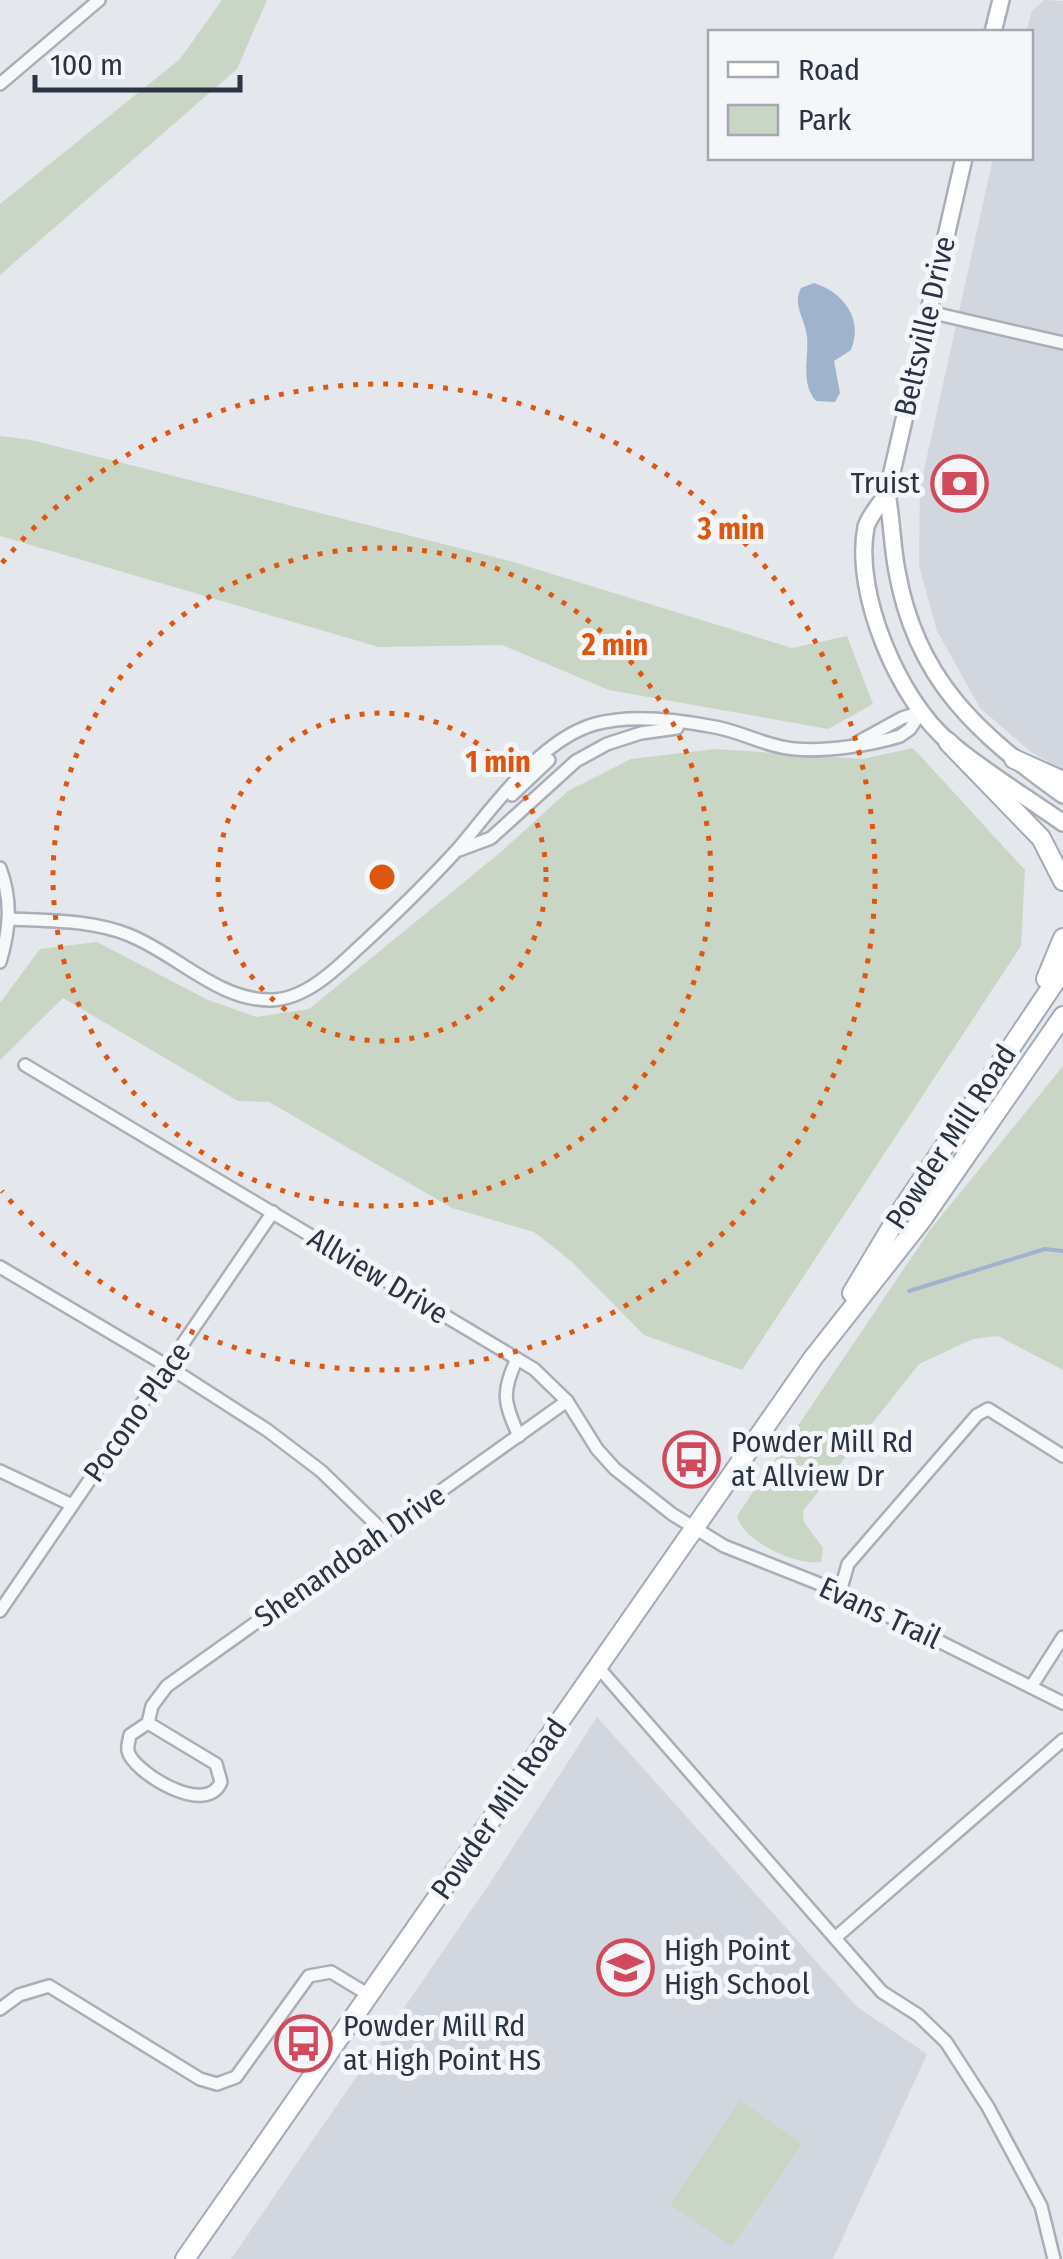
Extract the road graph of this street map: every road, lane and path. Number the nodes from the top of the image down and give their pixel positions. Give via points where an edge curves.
1 (98, 0) edge
2 (1001, 0) edge
3 (994, 30) edge
4 (0, 84) edge
5 (964, 160) edge
6 (928, 312) junction
7 (1063, 343) edge
8 (886, 494) junction
9 (921, 712) junction
10 (696, 725) junction
11 (948, 742) junction
12 (564, 744) junction
13 (1014, 759) junction
14 (576, 761) junction
15 (1063, 781) edge
16 (1063, 794) edge
17 (1063, 823) edge
18 (455, 852) junction
19 (0, 868) edge
20 (1063, 881) edge
21 (10, 919) junction
22 (1063, 938) edge
23 (0, 962) edge
24 (1063, 970) edge
25 (1063, 1019) edge
26 (1018, 1033) junction
27 (25, 1064) dead end
28 (273, 1212) junction
29 (0, 1267) edge
30 (813, 1358) junction
31 (517, 1360) junction
32 (169, 1367) junction
33 (567, 1401) junction
34 (519, 1436) junction
35 (1063, 1456) edge
36 (0, 1471) edge
37 (72, 1505) junction
38 (696, 1526) junction
39 (385, 1533) junction
40 (840, 1592) junction
41 (0, 1611) edge
42 (1063, 1637) edge
43 (598, 1667) junction
44 (1030, 1686) junction
45 (1063, 1702) edge
46 (148, 1723) junction
47 (1063, 1740) edge
48 (836, 1938) junction
49 (369, 1994) junction
50 (0, 2009) edge
51 (185, 2259) edge
52 (1054, 2259) edge

1 - 4 street
2 - 3 street
5 - 6 street, Beltsville Drive
6 - 7 street
6 - 8 street, Beltsville Drive
8 - 9 street, Beltsville Drive via 866,524 871,605 890,658
8 - 13 street, Beltsville Drive via 904,601 930,666 972,723
9 - 10 street via 856,744 823,749 772,745
9 - 11 street, Beltsville Drive
10 - 12 street via 606,722
10 - 14 street via 641,732
11 - 17 street, Beltsville Drive
11 - 20 main road via 1042,838
12 - 14 street
12 - 18 street via 522,774
13 - 15 main road
13 - 16 street, Beltsville Drive
14 - 18 street via 491,838
18 - 21 street via 334,970 278,1000 229,992 104,926
19 - 21 street
21 - 23 street
22 - 26 main road
24 - 26 main road, Powder Mill Road
25 - 30 main road, Powder Mill Road
26 - 30 main road, Powder Mill Road
27 - 28 street, Allview Drive
28 - 31 street, Allview Drive
28 - 32 street, Pocono Place
29 - 32 street
30 - 38 main road, Powder Mill Road
31 - 33 street, Allview Drive
31 - 34 street via 505,1398
32 - 37 street, Pocono Place
32 - 39 street via 294,1448
33 - 34 street, Shenandoah Drive
33 - 38 street, Allview Drive via 616,1468
34 - 39 street, Shenandoah Drive
35 - 40 street via 988,1409 977,1415 848,1564
36 - 37 street
37 - 41 street, Pocono Place
38 - 40 street, Evans Trail via 724,1546
38 - 43 main road, Powder Mill Road
39 - 46 street, Shenandoah Drive via 167,1686
40 - 44 street, Evans Trail
42 - 44 street
43 - 48 street
43 - 49 main road, Powder Mill Road
44 - 45 street, Evans Trail
46 - 46 street, Shenandoah Drive via 210,1758 220,1775 218,1790 194,1798 138,1767 127,1748 130,1735
47 - 48 street
48 - 52 street via 882,1992 946,2042 1041,2206
49 - 50 street via 331,1972 309,1976 236,2077 217,2084 49,1986
49 - 51 main road, Powder Mill Road

